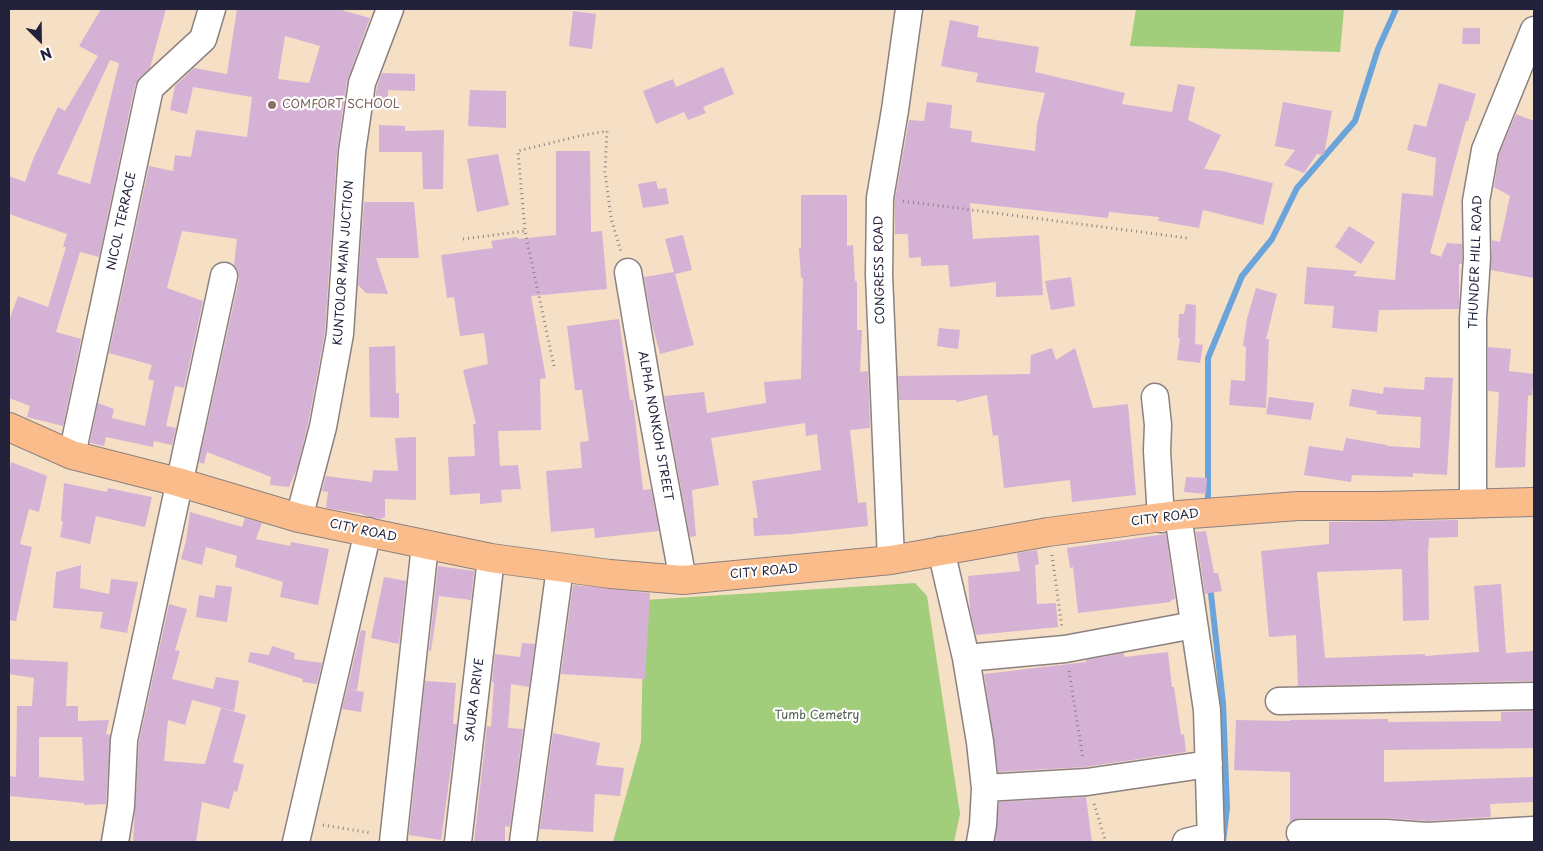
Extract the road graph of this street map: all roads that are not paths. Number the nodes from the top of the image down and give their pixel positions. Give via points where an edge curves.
1 (212, 9) edge
2 (390, 9) edge
3 (909, 9) edge
4 (1534, 30) edge
5 (1526, 73) edge
6 (628, 272) road end
7 (224, 276) dead end
8 (1155, 398) dead end
9 (10, 432) edge
10 (72, 456) junction
11 (178, 482) junction
12 (1534, 502) edge
13 (1473, 504) junction
14 (1170, 517) junction
15 (299, 518) junction
16 (368, 531) junction
17 (425, 544) junction
18 (942, 550) junction
19 (491, 558) junction
20 (891, 560) junction
21 (560, 568) junction
22 (683, 580) junction
23 (1194, 624) junction
24 (966, 658) junction
25 (1534, 696) edge
26 (1279, 701) dead end
27 (1209, 764) junction
28 (985, 788) junction
29 (1534, 830) edge
30 (298, 832) edge
31 (1300, 833) dead end
32 (1211, 839) edge
33 (393, 840) edge
34 (115, 842) edge
35 (458, 842) edge
36 (522, 842) edge
37 (980, 842) edge
38 (1186, 842) edge

1 - 10 street, NICOL TERRACE via 203,39 150,88
2 - 15 street, KUNTOLOR MAIN JUCTION via 362,84 352,152 340,334 323,427
3 - 20 street, CONGRESS ROAD via 880,198 878,275
4 - 5 street, THUNDER HILL ROAD
5 - 13 street, THUNDER HILL ROAD via 1485,150 1476,201
6 - 22 street, ALPHA NONKOH STREET
7 - 11 street
8 - 14 street via 1157,451
9 - 10 main road, CITY ROAD
10 - 11 main road, CITY ROAD
11 - 15 main road, CITY ROAD
11 - 34 street via 124,740 121,806
12 - 13 main road, CITY ROAD
13 - 14 main road, CITY ROAD via 1298,506
14 - 18 main road, CITY ROAD via 1048,532
14 - 23 street
15 - 16 main road, CITY ROAD
16 - 17 main road, CITY ROAD
16 - 30 street
17 - 19 main road, CITY ROAD
17 - 33 street
18 - 20 main road, CITY ROAD
18 - 24 street
19 - 21 main road, CITY ROAD
19 - 35 street, SAURA DRIVE
20 - 22 main road, CITY ROAD
21 - 22 main road, CITY ROAD
21 - 36 street
23 - 24 street via 1065,648
23 - 27 street via 1207,710
24 - 28 street
25 - 26 street
27 - 28 street via 1087,782
27 - 32 street
28 - 37 street
29 - 31 street via 1427,836
32 - 38 street

